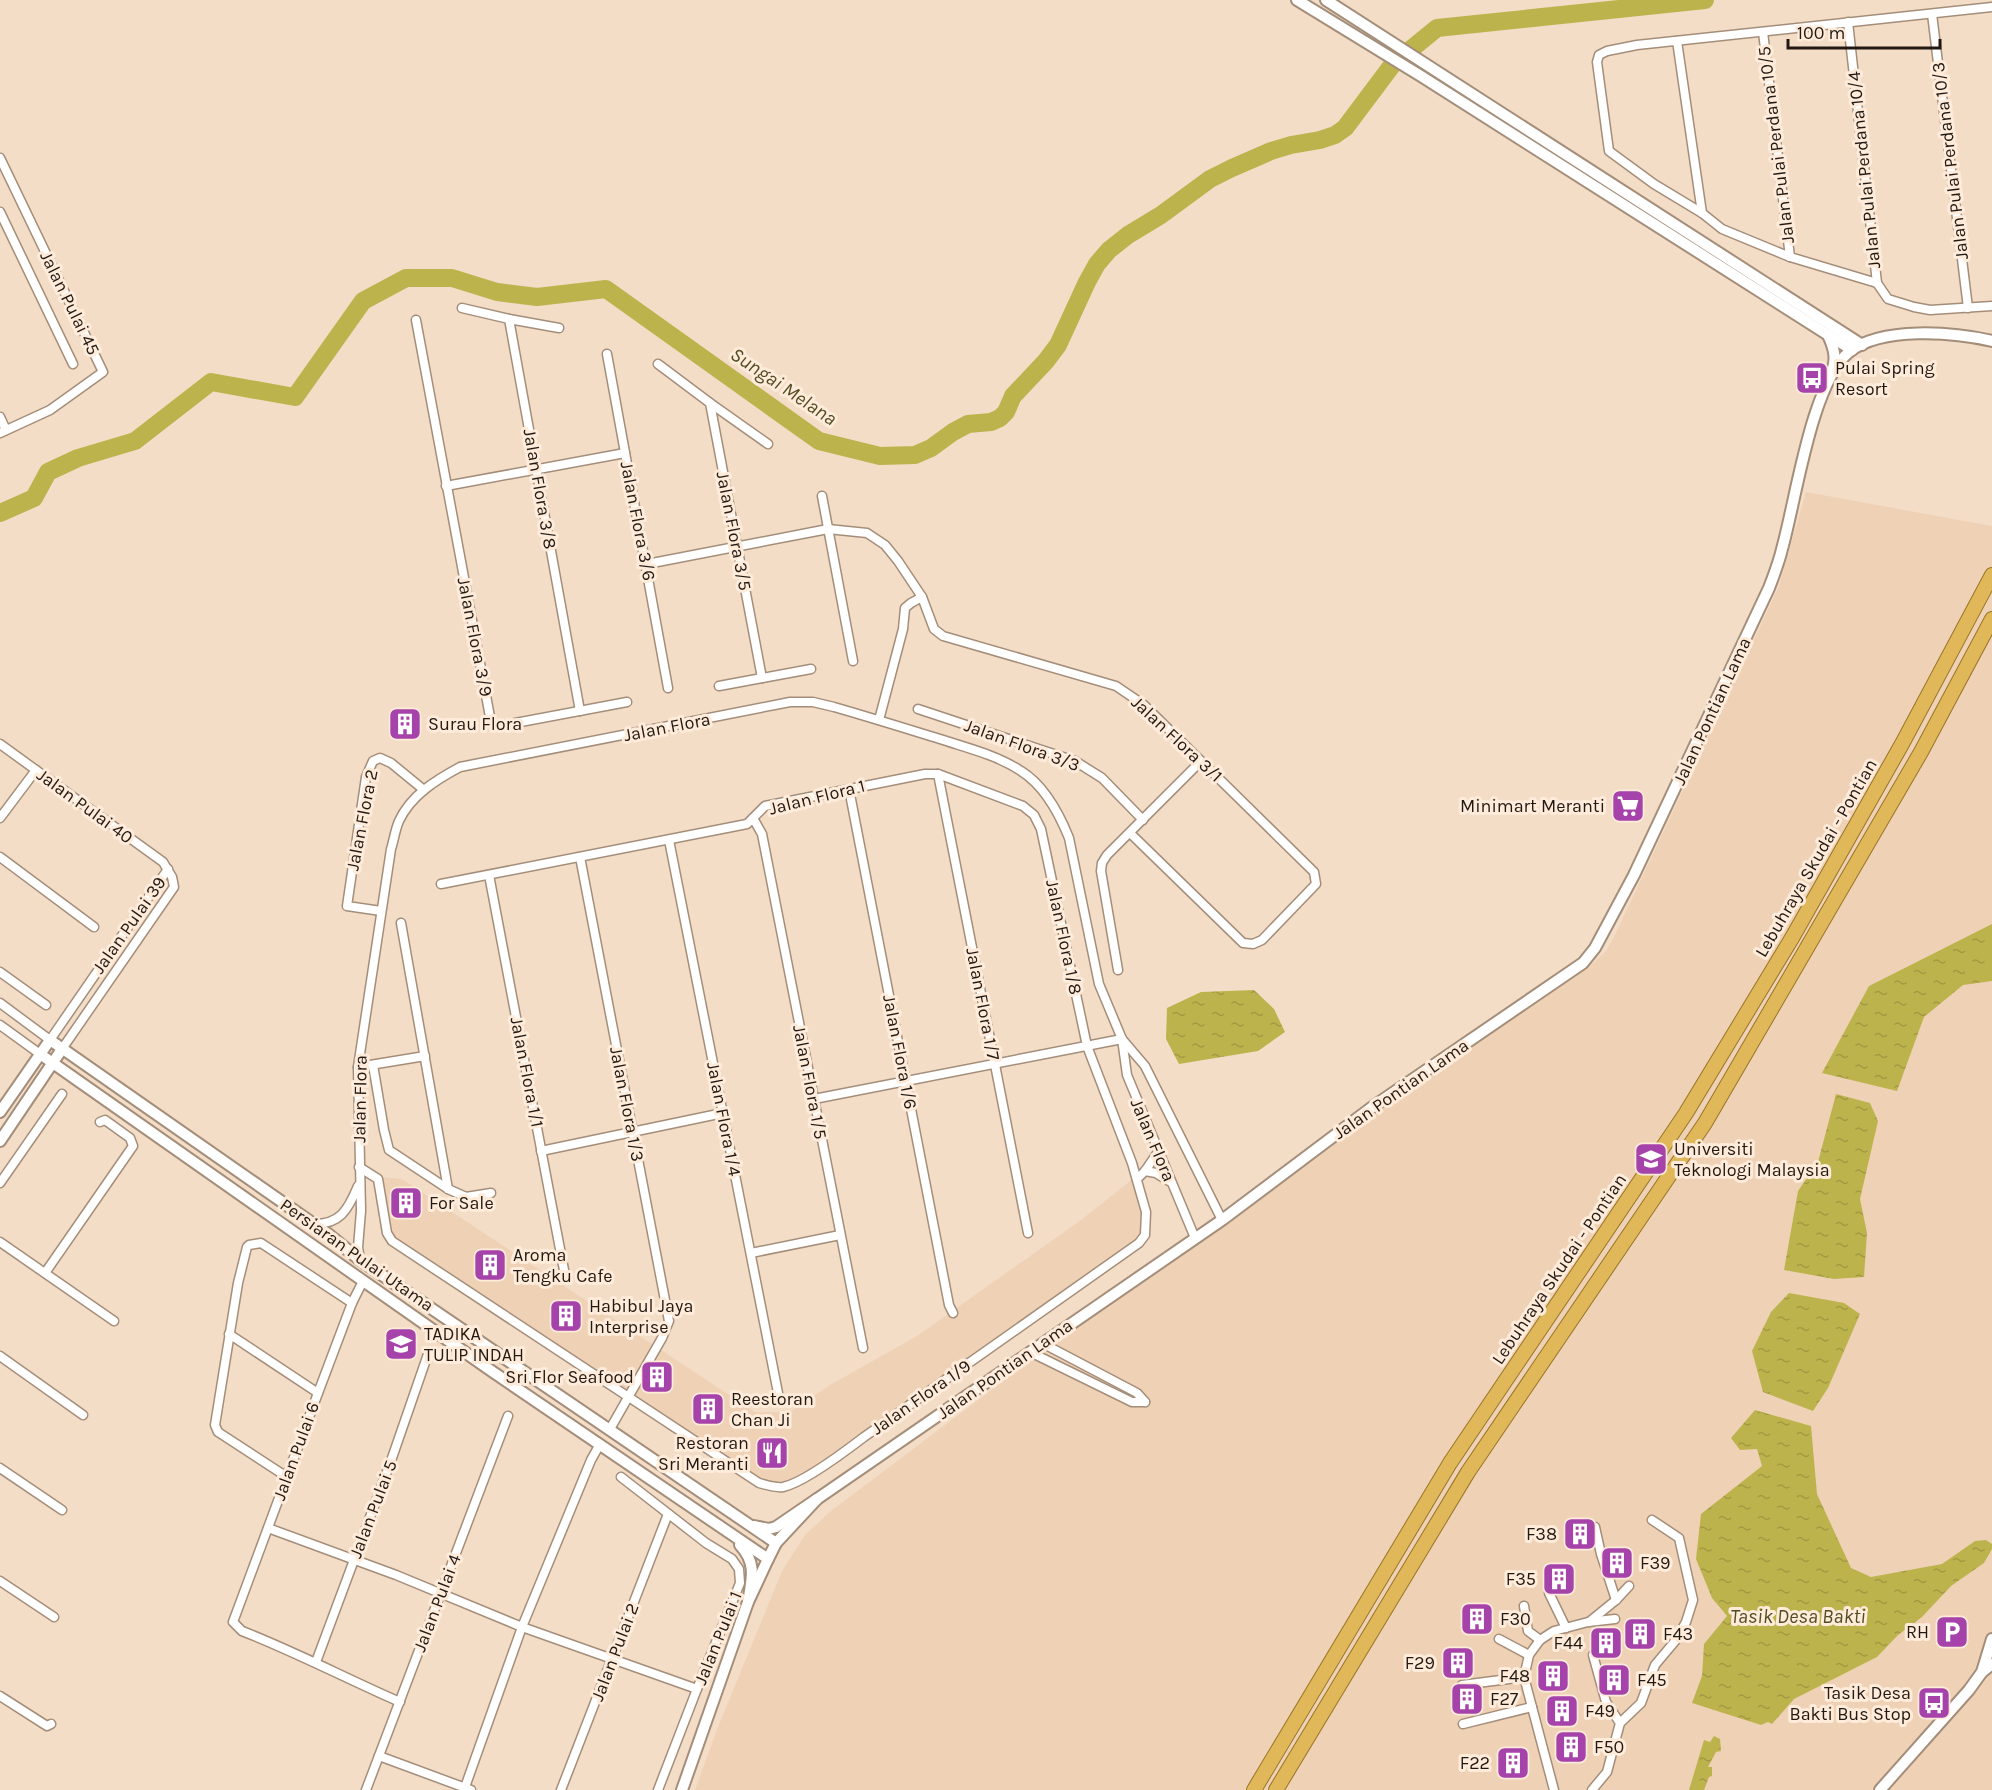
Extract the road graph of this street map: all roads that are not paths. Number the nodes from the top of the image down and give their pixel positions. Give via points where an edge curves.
1 (1297, 0) edge
2 (1326, 0) edge
3 (1992, 7) edge
4 (1932, 14) junction
5 (1848, 22) junction
6 (1763, 32) junction
7 (1677, 41) junction
8 (0, 158) edge
9 (0, 212) edge
10 (1702, 213) junction
11 (1790, 257) junction
12 (1877, 283) junction
13 (1992, 306) edge
14 (462, 308) dead end
15 (1968, 308) junction
16 (509, 318) junction
17 (416, 320) dead end
18 (559, 328) dead end
19 (1842, 332) junction
20 (1828, 335) junction
21 (1893, 335) junction
22 (1992, 341) edge
23 (1857, 347) junction
24 (607, 354) dead end
25 (73, 364) dead end
26 (658, 364) dead end
27 (1832, 371) junction
28 (710, 403) junction
29 (0, 417) edge
30 (3, 431) edge
31 (768, 444) dead end
32 (625, 453) junction
33 (536, 470) junction
34 (446, 486) junction
35 (822, 496) dead end
36 (828, 529) junction
37 (737, 547) junction
38 (646, 564) junction
39 (1992, 575) edge
40 (922, 597) junction
41 (1992, 619) edge
42 (853, 661) dead end
43 (811, 669) dead end
44 (762, 678) junction
45 (719, 686) dead end
46 (668, 687) dead end
47 (627, 702) dead end
48 (918, 709) dead end
49 (580, 711) junction
50 (879, 720) junction
51 (0, 744) edge
52 (1201, 761) junction
53 (36, 770) junction
54 (938, 774) junction
55 (849, 789) junction
56 (424, 790) junction
57 (0, 818) edge
58 (753, 818) junction
59 (1143, 820) junction
60 (1041, 829) joint
61 (1130, 833) junction
62 (669, 840) junction
63 (0, 857) edge
64 (580, 857) junction
65 (168, 869) junction
66 (489, 875) junction
67 (441, 884) dead end
68 (381, 911) junction
69 (401, 923) dead end
70 (94, 927) dead end
71 (1118, 970) dead end
72 (0, 972) edge
73 (0, 1003) edge
74 (45, 1005) dead end
75 (0, 1024) edge
76 (1122, 1039) junction
77 (50, 1040) junction
78 (1087, 1046) junction
79 (62, 1049) junction
80 (40, 1054) junction
81 (425, 1056) junction
82 (53, 1064) junction
83 (995, 1064) junction
84 (373, 1065) junction
85 (358, 1067) junction
86 (905, 1081) junction
87 (62, 1094) dead end
88 (814, 1099) junction
89 (0, 1112) edge
90 (723, 1113) junction
91 (100, 1122) dead end
92 (632, 1132) junction
93 (0, 1141) edge
94 (542, 1151) junction
95 (1158, 1152) junction
96 (359, 1167) junction
97 (1145, 1171) junction
98 (1137, 1179) junction
99 (0, 1183) edge
100 (359, 1183) junction
101 (1172, 1184) junction
102 (448, 1189) junction
103 (491, 1193) dead end
104 (1221, 1220) junction
105 (312, 1224) junction
106 (1028, 1233) dead end
107 (840, 1235) junction
108 (1195, 1238) junction
109 (0, 1242) edge
110 (750, 1253) junction
111 (360, 1260) junction
112 (564, 1270) dead end
113 (45, 1273) junction
114 (363, 1281) junction
115 (352, 1303) junction
116 (953, 1313) dead end
117 (114, 1321) dead end
118 (229, 1334) junction
119 (1042, 1343) junction
120 (863, 1348) dead end
121 (1030, 1352) junction
122 (428, 1354) dead end
123 (0, 1356) edge
124 (318, 1393) junction
125 (629, 1397) junction
126 (779, 1398) dead end
127 (83, 1415) dead end
128 (508, 1416) dead end
129 (610, 1430) junction
130 (600, 1444) junction
131 (0, 1468) edge
132 (287, 1477) junction
133 (621, 1477) dead end
134 (817, 1499) junction
135 (62, 1510) dead end
136 (668, 1514) junction
137 (1652, 1520) dead end
138 (743, 1521) junction
139 (1595, 1527) dead end
140 (268, 1528) junction
141 (728, 1532) junction
142 (777, 1543) junction
143 (768, 1559) junction
144 (354, 1560) junction
145 (0, 1581) edge
146 (1629, 1586) dead end
147 (441, 1593) junction
148 (1550, 1593) dead end
149 (1616, 1600) junction
150 (748, 1602) junction
151 (1524, 1606) dead end
152 (54, 1617) dead end
153 (1615, 1619) dead end
154 (1588, 1622) junction
155 (522, 1627) junction
156 (1566, 1628) junction
157 (1499, 1639) dead end
158 (1992, 1639) edge
159 (1540, 1640) junction
160 (1529, 1655) junction
161 (1593, 1656) dead end
162 (612, 1659) junction
163 (1990, 1660) edge
164 (316, 1662) junction
165 (1524, 1677) junction
166 (1462, 1685) dead end
167 (697, 1689) junction
168 (0, 1696) edge
169 (400, 1702) junction
170 (1532, 1707) junction
171 (1620, 1723) junction
172 (51, 1724) dead end
173 (1463, 1724) dead end
174 (379, 1756) junction
175 (466, 1789) edge
176 (366, 1790) edge
177 (561, 1790) edge
178 (658, 1790) edge
179 (682, 1790) edge
180 (1254, 1790) edge
181 (1276, 1790) edge
182 (1554, 1790) edge
183 (1592, 1790) edge
184 (1880, 1790) edge

1 - 20 street
2 - 19 street
3 - 4 street
4 - 5 street
4 - 15 street, Jalan Pulai Perdana 10/3
5 - 6 street
5 - 12 street, Jalan Pulai Perdana 10/4
6 - 7 street
6 - 11 street, Jalan Pulai Perdana 10/5
7 - 10 street
7 - 10 street via 1599,55 1608,146 1618,159
8 - 30 street, Jalan Pulai 45 via 103,372 50,410
9 - 25 street
10 - 11 street via 1722,229
11 - 12 street
12 - 15 street via 1888,299 1914,307
13 - 15 street
14 - 16 street
16 - 18 street
16 - 33 street, Jalan Flora 3/8
17 - 34 street
19 - 21 street
19 - 23 street
20 - 23 street
20 - 27 street via 1835,352
21 - 22 street, Jalan Pontian Lama via 1945,335
21 - 23 street, Jalan Pontian Lama
23 - 27 street, Jalan Pontian Lama
24 - 32 street, Jalan Flora 3/6
26 - 28 street
27 - 104 street, Jalan Pontian Lama via 1806,448 1769,588 1634,875 1595,948 1567,975 1371,1108
28 - 31 street
28 - 37 street, Jalan Flora 3/5
29 - 30 street
32 - 33 street
32 - 38 street, Jalan Flora 3/6
33 - 34 street
33 - 49 street, Jalan Flora 3/8
34 - 49 street, Jalan Flora 3/9 via 493,723 499,726
35 - 36 street
36 - 37 street, Jalan Flora 3/1
36 - 40 street, Jalan Flora 3/1 via 873,536 898,561
36 - 42 street
37 - 38 street, Jalan Flora 3/1
37 - 44 street, Jalan Flora 3/5
38 - 46 street, Jalan Flora 3/6
39 - 180 highway, Lebuhraya Skudai - Pontian via 1885,775 1704,1084 1450,1463
40 - 50 street via 905,608
40 - 52 street, Jalan Flora 3/1 via 934,629 943,636 1116,686 1144,705
41 - 181 highway, Lebuhraya Skudai - Pontian via 1922,752 1705,1123 1468,1472
43 - 44 street
44 - 45 street
47 - 49 street, Jalan Flora 3/9
48 - 59 street, Jalan Flora 3/3 via 1075,761 1102,778
50 - 56 street, Jalan Flora via 813,702 790,702 460,767
50 - 76 street, Jalan Flora via 993,757 1022,771 1052,802 1069,838 1099,984
51 - 53 street, Jalan Pulai 40
52 - 59 street
52 - 61 street, Jalan Flora 3/1 via 1317,879 1262,940 1243,943
53 - 57 street
53 - 65 street, Jalan Pulai 40
54 - 55 street, Jalan Flora 1
54 - 60 street, Jalan Flora 1 via 1023,806 1034,815
54 - 83 street, Jalan Flora 1/7
55 - 58 street, Jalan Flora 1 via 765,806
55 - 86 street, Jalan Flora 1/6
56 - 68 street, Jalan Flora via 398,822
56 - 68 street, Jalan Flora 2 via 391,762 380,758 373,761 366,777 347,906
58 - 62 street, Jalan Flora 1 via 747,825
58 - 88 street, Jalan Flora 1/5 via 762,834
59 - 61 street
60 - 78 street, Jalan Flora 1/8
61 - 71 street via 1107,855 1101,871
62 - 64 street, Jalan Flora 1
62 - 90 street, Jalan Flora 1/4
63 - 70 street
64 - 66 street, Jalan Flora 1
64 - 92 street, Jalan Flora 1/3
65 - 77 street, Jalan Pulai 39
65 - 79 street, Jalan Pulai 39 via 174,887
66 - 67 street, Jalan Flora 1
66 - 94 street, Jalan Flora 1/1
68 - 85 street, Jalan Flora
69 - 81 street
72 - 74 street
73 - 77 street, Persiaran Pulai Utama
75 - 80 street, Persiaran Pulai Utama
76 - 78 street
76 - 95 street, Jalan Flora via 1127,1075
76 - 104 street, Jalan Flora via 1145,1066
77 - 79 street, Persiaran Pulai Utama
77 - 80 street
78 - 83 street
78 - 98 street, Jalan Flora 1/8
79 - 82 street
79 - 105 street, Persiaran Pulai Utama
80 - 82 street, Persiaran Pulai Utama
80 - 89 street
81 - 84 street
81 - 102 street
82 - 93 street
82 - 114 street, Persiaran Pulai Utama
83 - 86 street
83 - 106 street, Jalan Flora 1/7
84 - 85 street
84 - 102 street via 389,1150
85 - 96 street, Jalan Flora
86 - 88 street
86 - 116 street, Jalan Flora 1/6
87 - 99 street
88 - 107 street, Jalan Flora 1/5
90 - 92 street
90 - 110 street, Jalan Flora 1/4
91 - 113 street via 105,1120 130,1138 133,1146
92 - 94 street
92 - 125 street, Jalan Flora 1/3 via 669,1321
94 - 112 street, Jalan Flora 1/1
95 - 97 street
95 - 101 street, Jalan Flora
96 - 100 street, Jalan Flora
96 - 125 street, Jalan Flora 1/9 via 378,1179 387,1233 392,1241
97 - 98 street
97 - 101 street via 1165,1177
98 - 125 street, Jalan Flora 1/9 via 1146,1212 1145,1235 1138,1243 843,1454 783,1487 759,1483
100 - 105 street, Jalan Flora via 339,1218
100 - 111 street, Jalan Flora
101 - 108 street, Jalan Flora
102 - 103 street via 466,1197
104 - 108 street, Jalan Pontian Lama
105 - 111 street, Persiaran Pulai Utama
107 - 110 street
107 - 120 street, Jalan Flora 1/5
108 - 119 street, Jalan Pontian Lama
109 - 113 street
110 - 126 street, Jalan Flora 1/4
111 - 129 street, Persiaran Pulai Utama
113 - 117 street
114 - 115 street, Jalan Pulai 6
114 - 130 street, Persiaran Pulai Utama
115 - 118 street via 261,1243 255,1243 247,1247
115 - 124 street, Jalan Pulai 6
118 - 124 street
118 - 132 street via 216,1430
119 - 121 street, Jalan Pontian Lama
119 - 121 street via 1137,1393 1145,1402 1132,1402
121 - 134 street, Jalan Pontian Lama
122 - 144 street, Jalan Pulai 5
123 - 127 street
124 - 132 street, Jalan Pulai 6
125 - 129 street, Jalan Flora 1/3
128 - 147 street, Jalan Pulai 4
129 - 130 street
129 - 138 street, Persiaran Pulai Utama
130 - 141 street, Persiaran Pulai Utama
130 - 155 street
131 - 135 street
132 - 140 street, Jalan Pulai 6
133 - 136 street, Jalan Pulai 1
134 - 138 street via 776,1527 756,1527
134 - 142 street, Jalan Pontian Lama
136 - 162 street, Jalan Pulai 2
136 - 167 street, Jalan Pulai 1 via 732,1558 740,1573 740,1583
137 - 171 street via 1679,1538 1693,1600 1676,1640 1655,1665 1641,1703
138 - 142 street, Persiaran Pulai Utama
139 - 149 street
140 - 144 street
140 - 164 street, Jalan Pulai 6 via 233,1622 242,1631
141 - 143 street, Persiaran Pulai Utama
141 - 150 street via 751,1560
142 - 143 street, Jalan Pontian Lama
143 - 150 street, Jalan Pontian Lama
144 - 147 street
144 - 164 street, Jalan Pulai 5
145 - 152 street
146 - 149 street
147 - 155 street
147 - 169 street, Jalan Pulai 4
148 - 156 street
149 - 154 street
150 - 179 street, Jalan Pontian Lama
151 - 159 street via 1528,1631
153 - 154 street
154 - 156 street
155 - 162 street
155 - 175 street
156 - 159 street
157 - 160 street
158 - 163 street
159 - 160 street
160 - 165 street
161 - 171 street via 1606,1702
162 - 167 street
162 - 177 street, Jalan Pulai 2
163 - 184 street via 1969,1690
164 - 169 street
165 - 166 street
165 - 170 street
167 - 178 street, Jalan Pulai 1
168 - 172 street via 46,1726
169 - 174 street, Jalan Pulai 4
170 - 173 street
170 - 182 street
171 - 183 street via 1607,1772
174 - 175 street
174 - 176 street, Jalan Pulai 4

